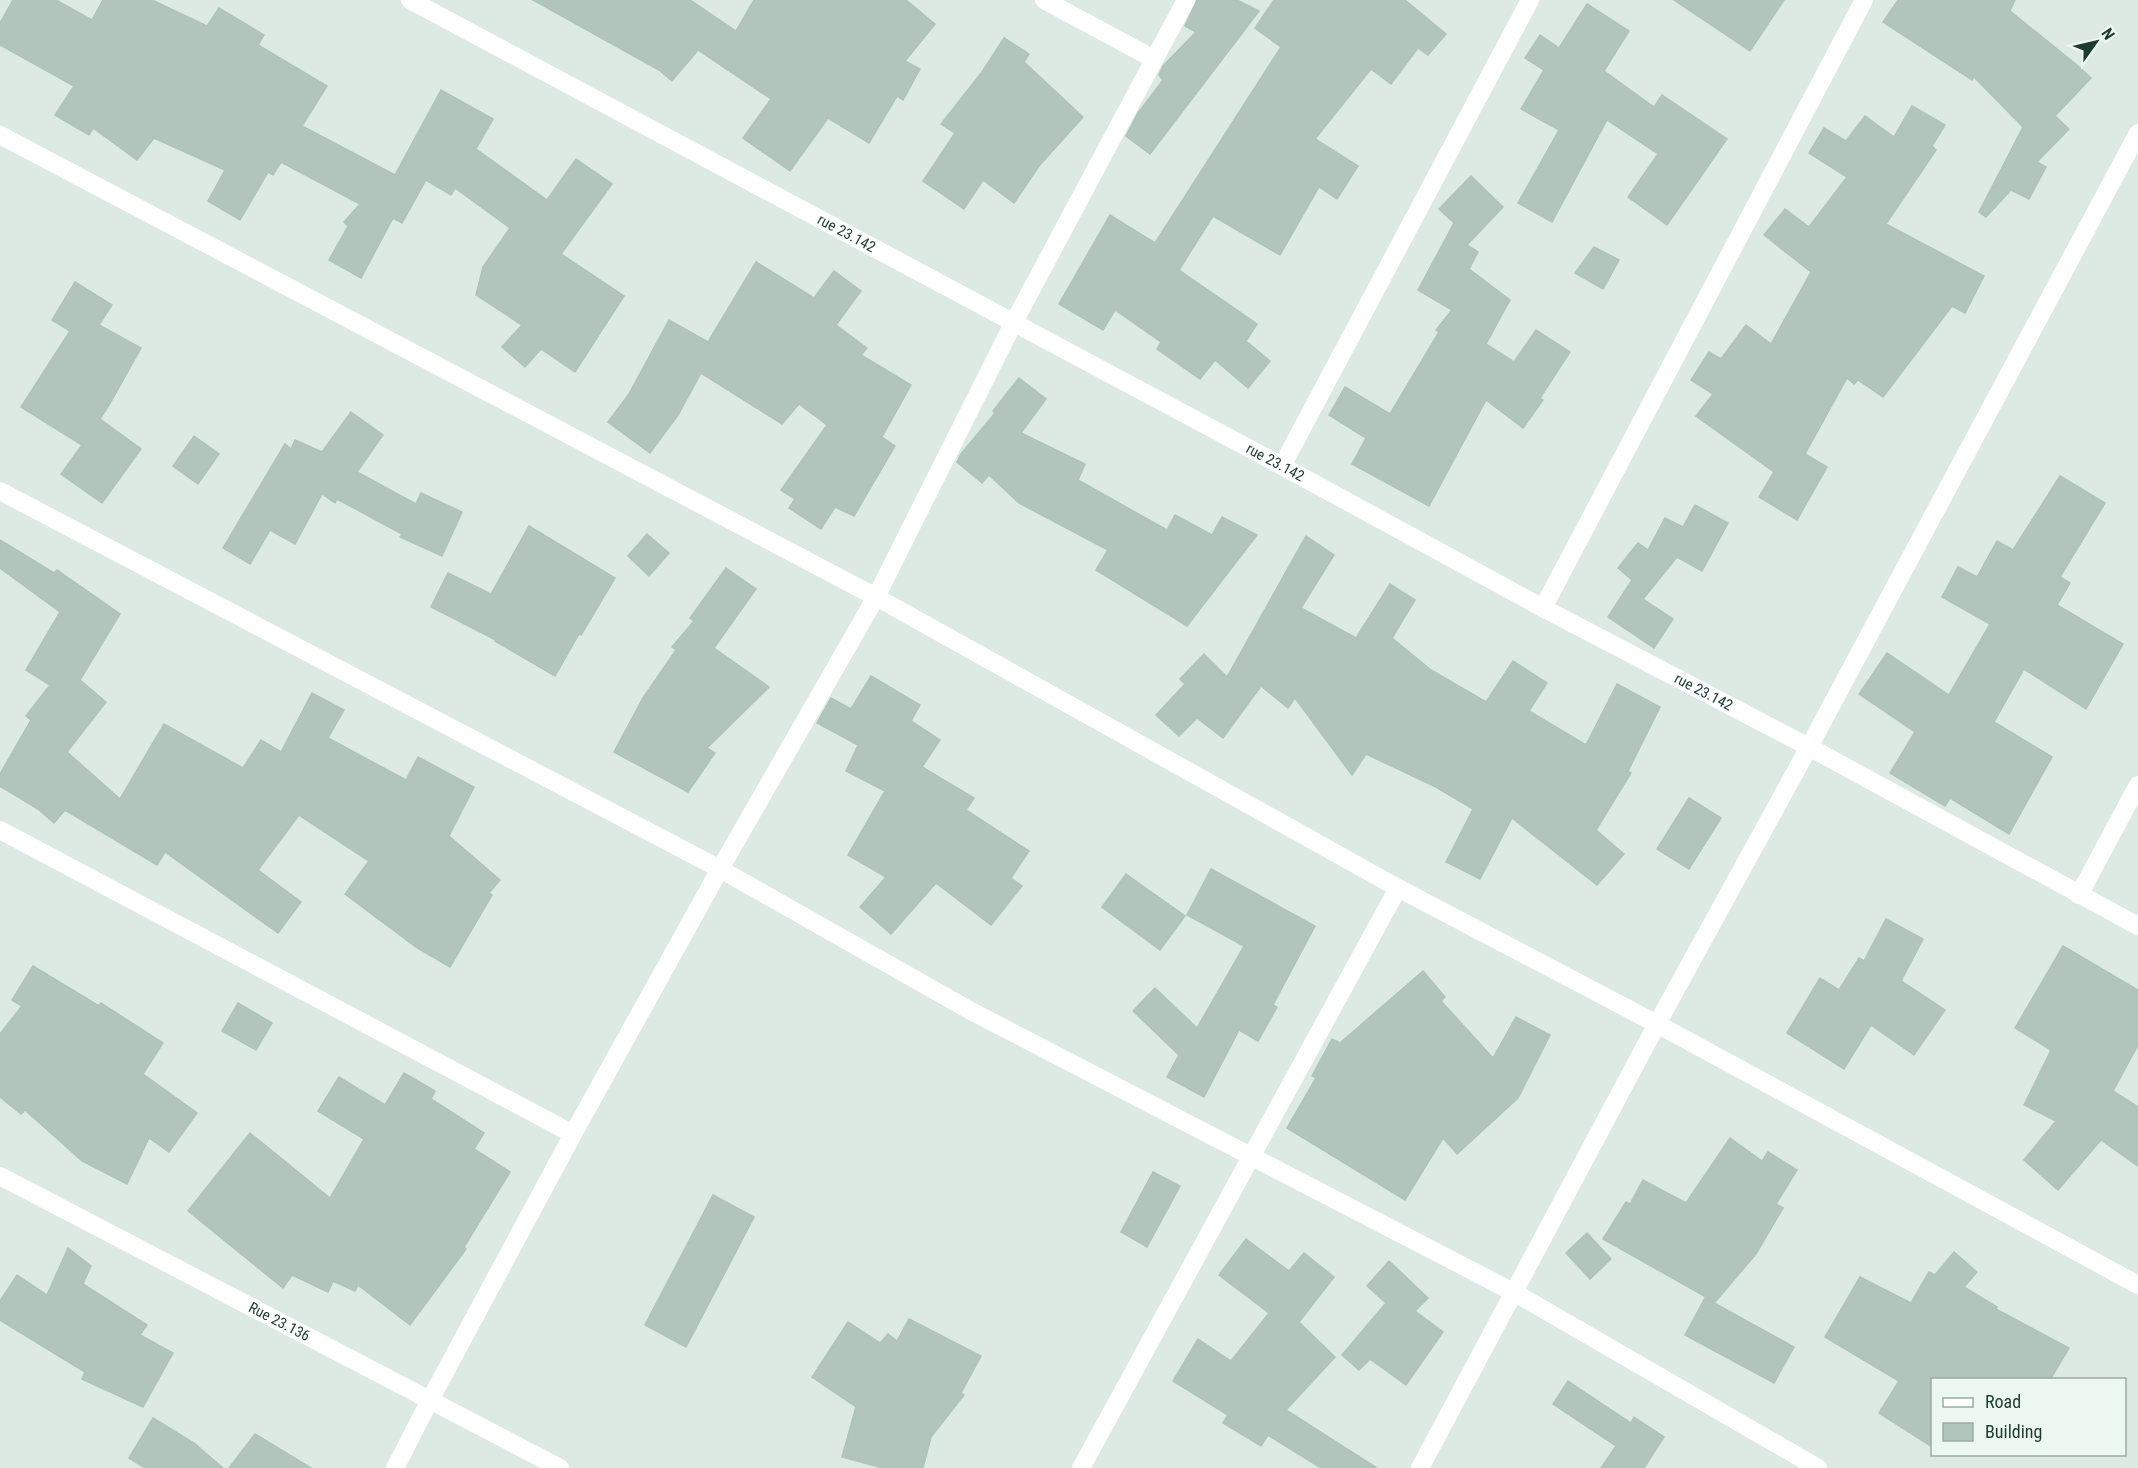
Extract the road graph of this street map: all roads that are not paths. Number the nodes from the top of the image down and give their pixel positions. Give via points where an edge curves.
1 (410, 0) edge
2 (1044, 0) edge
3 (1186, 0) edge
4 (1530, 0) edge
5 (1864, 0) edge
6 (1154, 59) junction
7 (2138, 133) edge
8 (0, 135) edge
9 (1014, 322) junction
10 (1282, 466) junction
11 (0, 491) edge
12 (876, 597) junction
13 (1543, 608) junction
14 (1809, 747) junction
15 (2138, 785) edge
16 (0, 831) edge
17 (720, 869) junction
18 (1398, 888) junction
19 (2079, 895) junction
20 (2138, 926) edge
21 (1657, 1024) junction
22 (573, 1134) junction
23 (1252, 1157) junction
24 (0, 1176) edge
25 (2138, 1285) edge
26 (1515, 1293) junction
27 (430, 1400) junction
28 (1792, 1462) edge
29 (396, 1468) edge
30 (560, 1468) edge
31 (1081, 1468) edge
32 (1420, 1468) edge
33 (1818, 1468) edge

1 - 9 street, rue 23.142
2 - 6 street
3 - 6 street
4 - 10 street
5 - 13 street
6 - 9 street
7 - 14 street
8 - 12 street
9 - 10 street, rue 23.142
9 - 12 street
10 - 13 street, rue 23.142
11 - 17 street
12 - 17 street
12 - 18 street
13 - 14 street, rue 23.142
14 - 19 street, rue 23.142
14 - 21 street
15 - 19 street
16 - 22 street
17 - 22 street
17 - 23 street via 971,1011
18 - 21 street
18 - 23 street
19 - 20 street, rue 23.142
21 - 25 street
21 - 26 street
22 - 27 street
23 - 26 street
23 - 31 street
24 - 27 street, Rue 23.136
26 - 28 street
26 - 32 street
27 - 29 street
27 - 30 street, Rue 23.136
28 - 33 street

